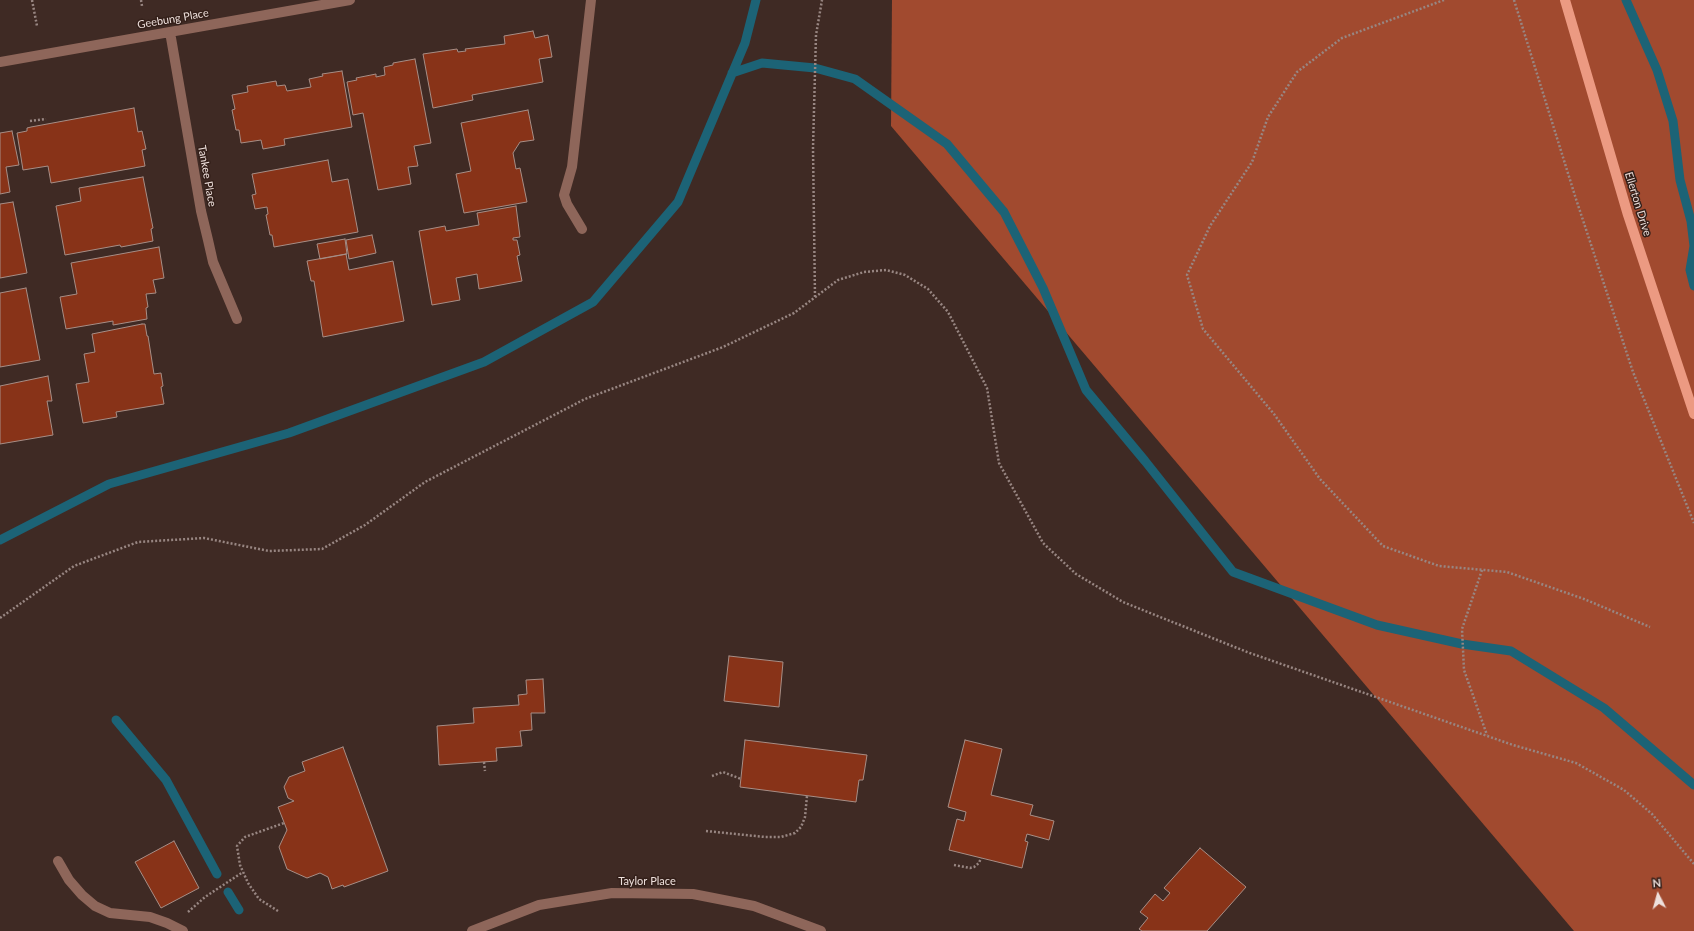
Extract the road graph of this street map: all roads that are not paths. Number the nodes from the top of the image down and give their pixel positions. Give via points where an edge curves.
1 (350, 0) edge
2 (591, 0) edge
3 (1565, 0) edge
4 (170, 32) junction
5 (0, 62) edge
6 (582, 229) dead end
7 (236, 319) dead end
8 (1694, 414) edge
9 (58, 860) dead end
10 (183, 931) edge
11 (472, 931) edge
12 (821, 931) edge

1 - 4 street, Geebung Place
2 - 6 street via 572,167 564,193 567,204
3 - 8 main road, Ellerton Drive via 1628,215
4 - 5 street, Geebung Place
4 - 7 street, Tankee Place via 202,218 213,262
9 - 10 street via 82,895 95,906 110,913 150,917
11 - 12 street, Taylor Place via 539,905 612,893 693,894 754,906

